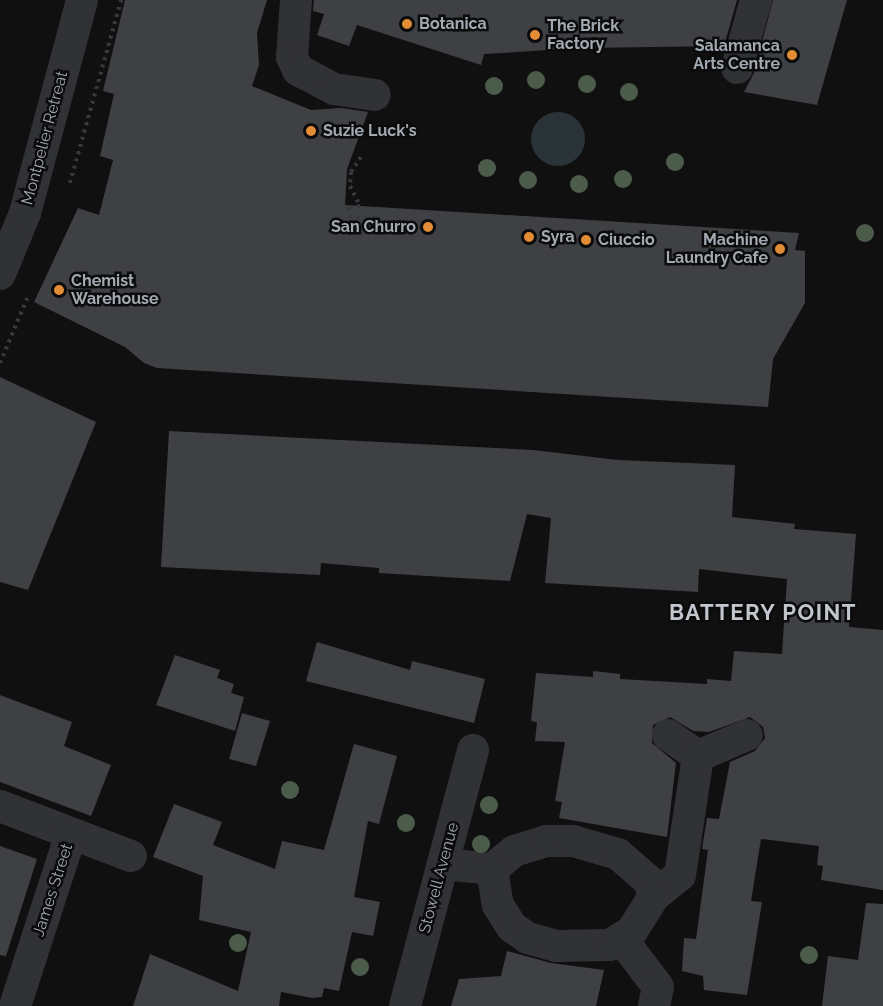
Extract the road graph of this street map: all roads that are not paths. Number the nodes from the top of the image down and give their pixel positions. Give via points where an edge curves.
1 (82, 0) edge
2 (296, 0) edge
3 (756, 0) edge
4 (737, 68) dead end
5 (375, 95) dead end
6 (0, 274) edge
7 (668, 735) dead end
8 (747, 735) dead end
9 (473, 750) dead end
10 (698, 756) junction
11 (0, 806) edge
12 (71, 834) junction
13 (131, 856) dead end
14 (443, 864) junction
15 (492, 869) junction
16 (654, 896) junction
17 (621, 938) junction
18 (15, 1006) edge
19 (405, 1006) edge
20 (654, 1006) edge

1 - 6 street, Montpelier Retreat via 25,213
2 - 5 street via 292,57 298,70 334,89
3 - 4 street
7 - 10 street
8 - 10 street
9 - 14 street, Stowell Avenue
10 - 16 street via 680,875
11 - 12 street
12 - 13 street, James Street
12 - 18 street, James Street
14 - 15 street
14 - 19 street, Stowell Avenue
15 - 16 street via 514,851 546,841 573,841 618,854 649,880
15 - 17 street via 498,905 512,927 528,938 556,946 587,948 610,945
16 - 17 street via 632,931
17 - 20 street via 658,987

